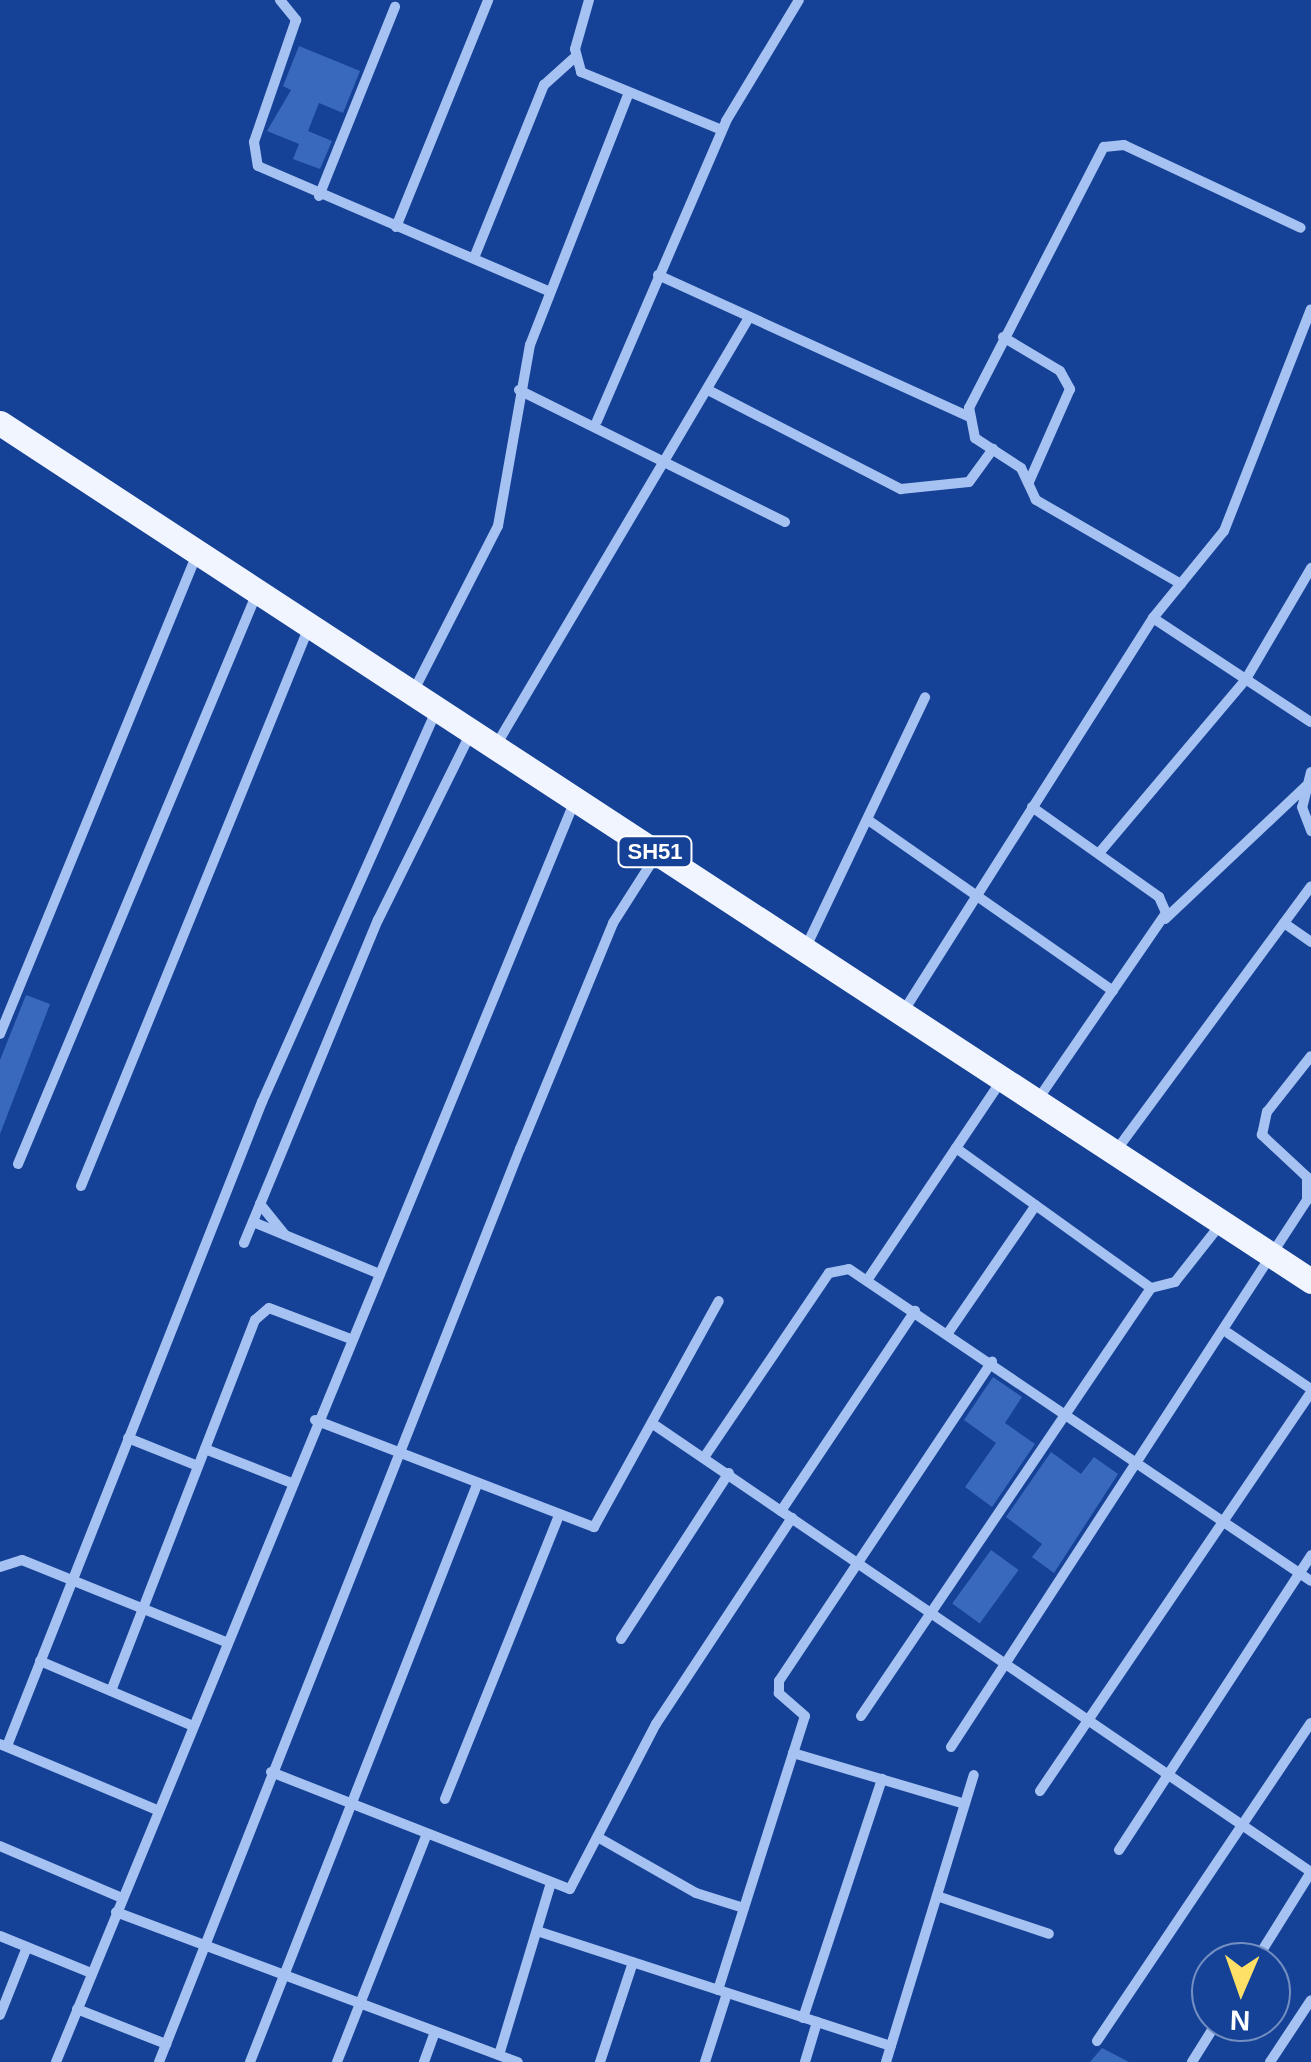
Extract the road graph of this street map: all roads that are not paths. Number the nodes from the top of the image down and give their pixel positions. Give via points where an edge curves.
1 (280, 0) edge
2 (488, 0) edge
3 (589, 0) edge
4 (799, 0) edge
5 (395, 6) dead end
6 (574, 58) junction
7 (630, 93) junction
8 (722, 130) junction
9 (319, 196) junction
10 (396, 226) junction
11 (1301, 228) dead end
12 (474, 258) junction
13 (658, 275) junction
14 (548, 291) junction
15 (1311, 308) edge
16 (749, 317) junction
17 (1003, 337) junction
18 (519, 390) junction
19 (708, 390) junction
20 (967, 416) junction
21 (597, 421) junction
22 (0, 423) edge
23 (992, 449) junction
24 (669, 458) junction
25 (1028, 482) junction
26 (785, 522) dead end
27 (198, 553) junction
28 (1311, 568) edge
29 (1181, 584) junction
30 (257, 592) junction
31 (1153, 618) junction
32 (309, 627) junction
33 (1246, 679) junction
34 (411, 694) junction
35 (925, 697) dead end
36 (436, 710) junction
37 (1311, 722) edge
38 (471, 734) junction
39 (494, 749) junction
40 (1311, 772) edge
41 (1306, 786) junction
42 (574, 802) junction
43 (1032, 807) junction
44 (871, 822) junction
45 (1311, 831) edge
46 (1100, 852) junction
47 (657, 854) junction
48 (1311, 886) edge
49 (978, 893) junction
50 (1165, 919) junction
51 (1284, 922) junction
52 (1311, 942) edge
53 (804, 949) junction
54 (1113, 991) junction
55 (902, 1012) junction
56 (0, 1034) edge
57 (1311, 1056) edge
58 (1004, 1076) junction
59 (1038, 1099) junction
60 (956, 1148) junction
61 (1118, 1148) junction
62 (18, 1164) dead end
63 (80, 1186) dead end
64 (1310, 1187) edge
65 (260, 1204) junction
66 (1036, 1205) junction
67 (1224, 1220) junction
68 (253, 1222) junction
69 (285, 1235) junction
70 (244, 1243) dead end
71 (1277, 1258) junction
72 (375, 1272) junction
73 (868, 1279) junction
74 (1311, 1280) edge
75 (1151, 1288) junction
76 (719, 1302) dead end
77 (915, 1311) junction
78 (1228, 1332) junction
79 (948, 1333) junction
80 (348, 1338) junction
81 (992, 1362) junction
82 (1311, 1391) edge
83 (1066, 1417) junction
84 (315, 1420) junction
85 (656, 1426) junction
86 (128, 1438) junction
87 (205, 1450) junction
88 (398, 1454) junction
89 (705, 1456) junction
90 (198, 1466) junction
91 (1141, 1467) junction
92 (728, 1473) junction
93 (289, 1482) junction
94 (476, 1487) junction
95 (781, 1510) junction
96 (792, 1518) junction
97 (558, 1520) junction
98 (1223, 1520) junction
99 (1311, 1556) edge
100 (856, 1564) junction
101 (0, 1566) edge
102 (1300, 1573) junction
103 (1311, 1580) edge
104 (73, 1582) junction
105 (143, 1609) junction
106 (932, 1613) junction
107 (621, 1639) dead end
108 (224, 1641) junction
109 (40, 1661) junction
110 (1008, 1662) junction
111 (111, 1691) junction
112 (861, 1716) dead end
113 (1088, 1718) junction
114 (1311, 1723) edge
115 (191, 1725) junction
116 (3, 1745) edge
117 (951, 1747) dead end
118 (794, 1753) junction
119 (271, 1772) junction
120 (974, 1775) dead end
121 (1166, 1775) junction
122 (882, 1779) junction
123 (1040, 1791) dead end
124 (445, 1799) dead end
125 (350, 1804) junction
126 (965, 1804) junction
127 (157, 1810) junction
128 (1240, 1824) junction
129 (427, 1834) junction
130 (601, 1839) junction
131 (0, 1846) edge
132 (1119, 1850) dead end
133 (550, 1886) junction
134 (937, 1896) junction
135 (122, 1898) junction
136 (744, 1908) junction
137 (116, 1912) junction
138 (536, 1931) junction
139 (1049, 1934) dead end
140 (0, 1936) edge
141 (1267, 1942) edge
142 (26, 1947) junction
143 (204, 1948) junction
144 (632, 1962) junction
145 (92, 1973) junction
146 (283, 1979) junction
147 (722, 1991) junction
148 (1311, 2000) edge
149 (77, 2008) junction
150 (358, 2008) junction
151 (0, 2015) edge
152 (803, 2018) junction
153 (817, 2022) junction
154 (434, 2034) junction
155 (1096, 2042) dead end
156 (166, 2044) junction
157 (891, 2046) junction
158 (499, 2056) junction
159 (56, 2062) edge
160 (158, 2062) edge
161 (250, 2062) edge
162 (337, 2062) edge
163 (424, 2062) edge
164 (518, 2062) edge
165 (600, 2062) edge
166 (706, 2062) edge
167 (805, 2062) edge
168 (886, 2062) edge
169 (1270, 2062) edge

1 - 9 street via 296,20 255,160
2 - 10 street
3 - 6 street
4 - 8 street
5 - 9 street
6 - 7 street via 581,72
6 - 12 street via 544,86
7 - 8 street
7 - 14 street
8 - 13 street
9 - 10 street
10 - 12 street
11 - 17 street via 1124,145 1104,146
12 - 14 street
13 - 16 street
13 - 21 street
14 - 18 street
15 - 29 street via 1234,511
16 - 19 street
16 - 20 street
17 - 20 street
17 - 25 street via 1060,371 1070,389
18 - 21 street
18 - 34 street via 498,526
19 - 23 street via 909,491 969,482
19 - 24 street
20 - 23 street via 975,438
21 - 24 street
22 - 27 main road, SH51
23 - 25 street
24 - 26 street
24 - 39 street
25 - 29 street via 1036,500
27 - 30 main road, SH51
27 - 56 street
28 - 33 street
29 - 31 street
30 - 32 main road, SH51
30 - 62 street
31 - 33 street
31 - 43 street
32 - 34 main road, SH51
32 - 63 street
33 - 37 street
33 - 46 street
34 - 36 main road, SH51
35 - 44 street
36 - 38 main road, SH51
36 - 86 street via 335,926
38 - 39 main road, SH51
38 - 65 street via 378,920
39 - 42 main road, SH51
40 - 41 street
41 - 45 street
41 - 50 street
42 - 47 main road, SH51
42 - 72 street
43 - 46 street
43 - 49 street
44 - 49 street
44 - 53 street
46 - 50 street via 1159,897
47 - 53 main road, SH51
47 - 88 street via 613,924
48 - 51 street
49 - 54 street
49 - 55 street
50 - 54 street
51 - 52 street
51 - 61 street
53 - 55 main road, SH51
54 - 59 street
55 - 58 main road, SH51
57 - 64 street via 1267,1112 1262,1135
58 - 59 main road, SH51
58 - 60 street
59 - 61 main road, SH51
60 - 66 street
60 - 73 street
61 - 67 main road, SH51
64 - 71 street
65 - 68 street
65 - 69 street
66 - 75 street
66 - 79 street
67 - 71 main road, SH51
67 - 75 street via 1175,1282
68 - 69 street
68 - 70 street
69 - 72 street
71 - 74 main road, SH51
71 - 78 street
72 - 80 street
73 - 77 street
73 - 89 street via 850,1269 829,1273
75 - 83 street
76 - 85 street
77 - 79 street
77 - 95 street
78 - 82 street
78 - 91 street
79 - 81 street
80 - 84 street
80 - 87 street via 260,1311
81 - 83 street
81 - 100 street
82 - 98 street
83 - 91 street
83 - 106 street
84 - 88 street
84 - 93 street
85 - 89 street
85 - 97 street via 604,1520 582,1529
86 - 90 street
86 - 104 street
87 - 90 street
87 - 93 street
88 - 94 street
88 - 119 street
89 - 92 street
90 - 105 street
91 - 98 street
91 - 110 street
92 - 95 street
92 - 107 street
93 - 108 street
94 - 97 street
94 - 125 street
95 - 96 street
96 - 100 street
96 - 130 street via 665,1709
97 - 124 street
98 - 102 street
98 - 113 street
99 - 102 street
100 - 106 street
100 - 118 street via 779,1681 779,1693 806,1710
101 - 104 street via 11,1558
102 - 103 street
102 - 121 street
104 - 105 street
104 - 109 street
105 - 108 street
105 - 111 street
106 - 110 street
106 - 112 street
108 - 115 street
109 - 111 street
109 - 116 street
110 - 113 street
110 - 117 street
111 - 115 street
113 - 121 street
113 - 123 street
114 - 128 street
115 - 127 street
116 - 127 street
118 - 122 street
118 - 136 street
119 - 125 street
119 - 143 street
120 - 126 street
121 - 128 street
121 - 132 street
122 - 126 street
122 - 152 street
125 - 129 street
125 - 146 street
126 - 134 street
127 - 135 street
128 - 141 street via 1311,1872
128 - 155 street
129 - 133 street
129 - 150 street
130 - 133 street via 580,1884
130 - 136 street via 681,1886
131 - 135 street
133 - 138 street
134 - 139 street
134 - 157 street
135 - 137 street
136 - 147 street
137 - 143 street
137 - 145 street
138 - 144 street
138 - 158 street
140 - 142 street
142 - 145 street
142 - 151 street
143 - 146 street
143 - 156 street
144 - 147 street
144 - 165 street
145 - 149 street
146 - 150 street
146 - 161 street
147 - 152 street
147 - 166 street
148 - 169 street
149 - 156 street
149 - 159 street
150 - 154 street
150 - 162 street
152 - 153 street
153 - 157 street
153 - 167 street
154 - 158 street
154 - 163 street
156 - 160 street
157 - 168 street
158 - 164 street

